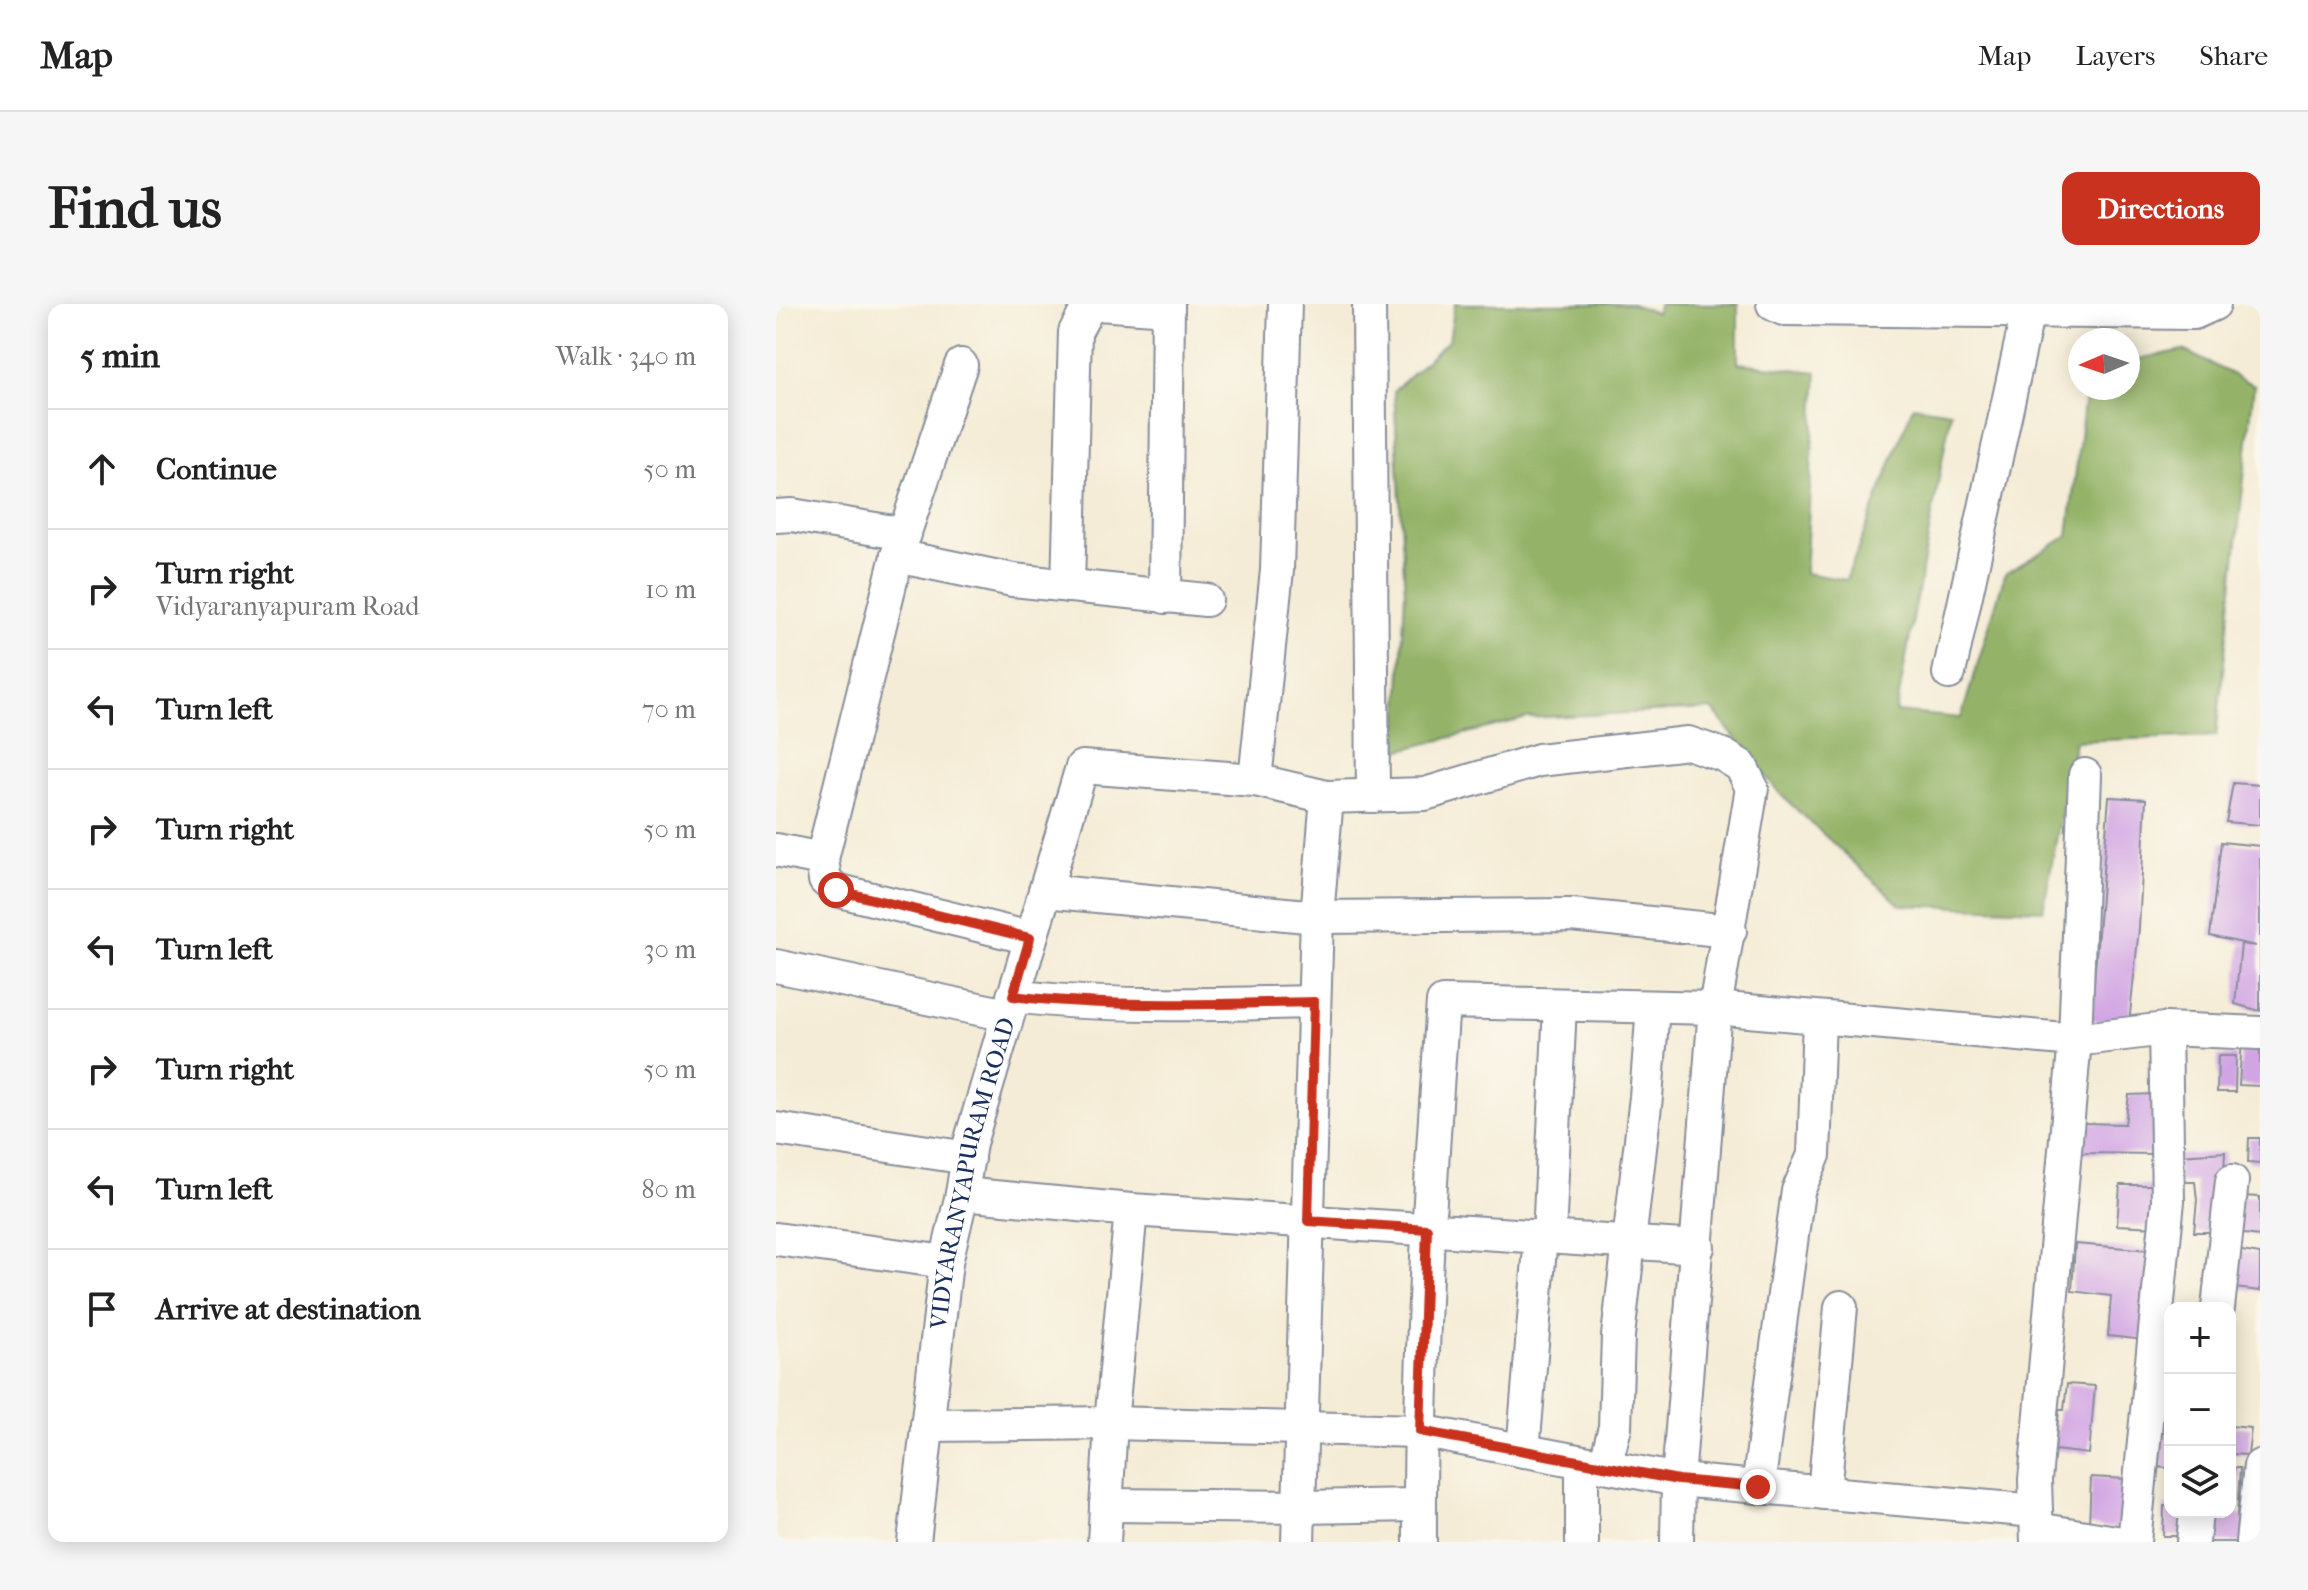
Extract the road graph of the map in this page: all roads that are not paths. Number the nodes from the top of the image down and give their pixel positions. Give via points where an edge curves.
1 (1285, 304) edge
2 (1369, 304) edge
3 (1773, 304) edge
4 (2214, 304) edge
5 (1168, 306) edge
6 (2028, 311) junction
7 (961, 365) dead end
8 (776, 516) edge
9 (901, 545) junction
10 (1068, 586) junction
11 (1165, 597) junction
12 (1206, 600) dead end
13 (1949, 673) dead end
14 (2085, 775) dead end
15 (1255, 780) junction
16 (1373, 796) junction
17 (1327, 797) junction
18 (776, 850) edge
19 (822, 859) junction
20 (1045, 891) junction
21 (1317, 917) junction
22 (1730, 931) junction
23 (1030, 938) junction
24 (776, 966) edge
25 (1314, 1002) junction
26 (1010, 1005) junction
27 (1560, 1005) junction
28 (1653, 1007) junction
29 (1715, 1008) junction
30 (1819, 1018) junction
31 (2165, 1029) junction
32 (2260, 1033) edge
33 (2075, 1040) junction
34 (776, 1129) edge
35 (968, 1158) junction
36 (2232, 1181) dead end
37 (962, 1194) junction
38 (1131, 1210) junction
39 (1308, 1221) junction
40 (1427, 1229) junction
41 (1545, 1237) junction
42 (776, 1239) edge
43 (1627, 1242) junction
44 (1698, 1247) junction
45 (946, 1262) junction
46 (2219, 1302) edge
47 (1841, 1307) dead end
48 (1111, 1423) junction
49 (927, 1425) junction
50 (1302, 1428) junction
51 (1420, 1431) junction
52 (1523, 1451) junction
53 (1594, 1464) junction
54 (2260, 1466) edge
55 (1678, 1480) junction
56 (1758, 1487) junction
57 (1824, 1493) junction
58 (1106, 1505) junction
59 (1420, 1505) junction
60 (1299, 1507) junction
61 (2195, 1518) edge
62 (2037, 1527) edge
63 (914, 1542) edge
64 (1104, 1542) edge
65 (1298, 1542) edge
66 (1420, 1542) edge
67 (1582, 1542) edge
68 (1677, 1542) edge
69 (2116, 1542) edge
70 (2134, 1542) edge
71 (2193, 1542) edge
72 (2252, 1542) edge

1 - 15 street via 1277,570
2 - 16 street
3 - 6 street via 1783,309
4 - 6 street via 2194,313
5 - 10 street via 1098,304 1087,310 1075,332
5 - 11 street
6 - 13 street
7 - 9 street
8 - 9 street via 792,515
9 - 10 street via 1013,580
9 - 19 street
10 - 11 street
11 - 12 street
14 - 33 street
15 - 17 street
15 - 20 street, VIDYARANYAPURAM ROAD via 1082,767
16 - 17 street
16 - 22 street via 1425,794 1554,758 1688,743 1723,755 1741,766 1752,788
17 - 21 street
18 - 19 street
19 - 23 street via 825,880 836,890
20 - 21 street
20 - 23 street, VIDYARANYAPURAM ROAD
21 - 22 street via 1571,915
21 - 25 street
22 - 29 street
23 - 26 street, VIDYARANYAPURAM ROAD
24 - 26 street
25 - 26 street
25 - 39 street
26 - 35 street, VIDYARANYAPURAM ROAD
27 - 28 street
27 - 40 street via 1443,1002
27 - 41 street
28 - 29 street
28 - 43 street
29 - 30 street
29 - 44 street
30 - 33 street
30 - 56 street via 1814,1155 1798,1191
31 - 32 street
31 - 33 street
31 - 70 street via 2168,1201
33 - 62 street via 2035,1480
34 - 35 street
35 - 37 street, VIDYARANYAPURAM ROAD
36 - 46 street
37 - 38 street
37 - 45 street, VIDYARANYAPURAM ROAD
38 - 39 street
38 - 48 street
39 - 40 street
39 - 50 street
40 - 41 street
40 - 51 street
41 - 43 street
41 - 52 street
42 - 45 street
43 - 44 street
43 - 53 street via 1615,1427
44 - 55 street
45 - 49 street, VIDYARANYAPURAM ROAD
47 - 57 street
48 - 49 street
48 - 50 street
48 - 58 street
49 - 63 street, VIDYARANYAPURAM ROAD
50 - 51 street
50 - 60 street
51 - 52 street
51 - 59 street
52 - 53 street
53 - 55 street
53 - 67 street
54 - 72 street
55 - 56 street
55 - 68 street
56 - 57 street
57 - 62 street
58 - 60 street
58 - 64 street
59 - 60 street
59 - 66 street
60 - 65 street
61 - 71 street
62 - 69 street

